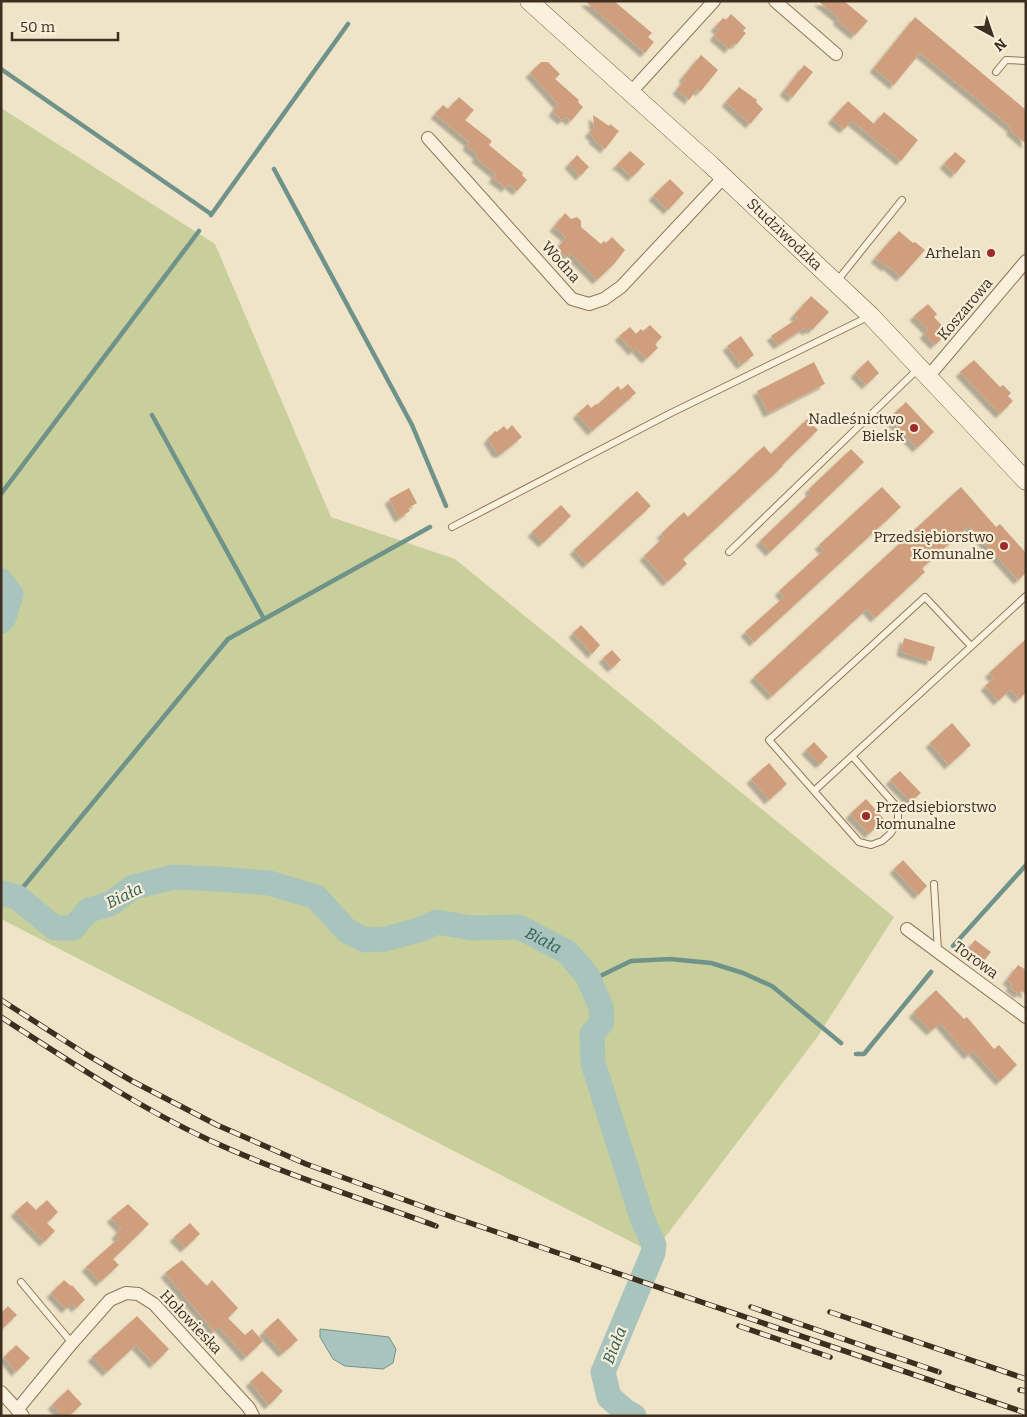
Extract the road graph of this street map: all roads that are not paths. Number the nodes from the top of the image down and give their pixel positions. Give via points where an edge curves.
1 (529, 1) edge
2 (714, 1) edge
3 (775, 1) edge
4 (836, 54) dead end
5 (1026, 61) edge
6 (996, 72) dead end
7 (631, 92) junction
8 (428, 138) dead end
9 (724, 177) junction
10 (902, 200) dead end
11 (1026, 261) edge
12 (836, 282) junction
13 (871, 316) junction
14 (924, 372) junction
15 (1026, 481) edge
16 (452, 527) dead end
17 (728, 552) dead end
18 (1026, 596) edge
19 (971, 646) junction
20 (852, 756) junction
21 (814, 791) junction
22 (934, 884) dead end
23 (907, 929) dead end
24 (938, 952) junction
25 (1026, 1017) edge
26 (21, 1282) dead end
27 (72, 1342) junction
28 (1, 1392) edge
29 (20, 1413) edge
30 (253, 1416) edge

1 - 7 street, Studziwodzka
2 - 7 street
3 - 4 street
5 - 6 lane via 1006,60
7 - 9 street, Studziwodzka
8 - 9 street, Wodna via 572,299 589,304 604,300 621,287
9 - 12 street, Studziwodzka
10 - 12 lane
11 - 14 street, Koszarowa
12 - 13 street, Studziwodzka
13 - 14 street, Studziwodzka
13 - 16 lane via 671,413
14 - 15 street, Studziwodzka
14 - 17 lane
18 - 19 lane
19 - 20 lane
19 - 21 lane via 925,597 769,740
20 - 21 lane
20 - 21 lane via 898,808 898,822 890,834 871,845 859,842
22 - 24 lane
23 - 24 street, Torowa
24 - 25 street, Torowa
26 - 27 lane
27 - 29 street, Hołowieska
27 - 30 street, Hołowieska via 110,1300 126,1293 138,1294 154,1304
28 - 29 street, Hołowieska

